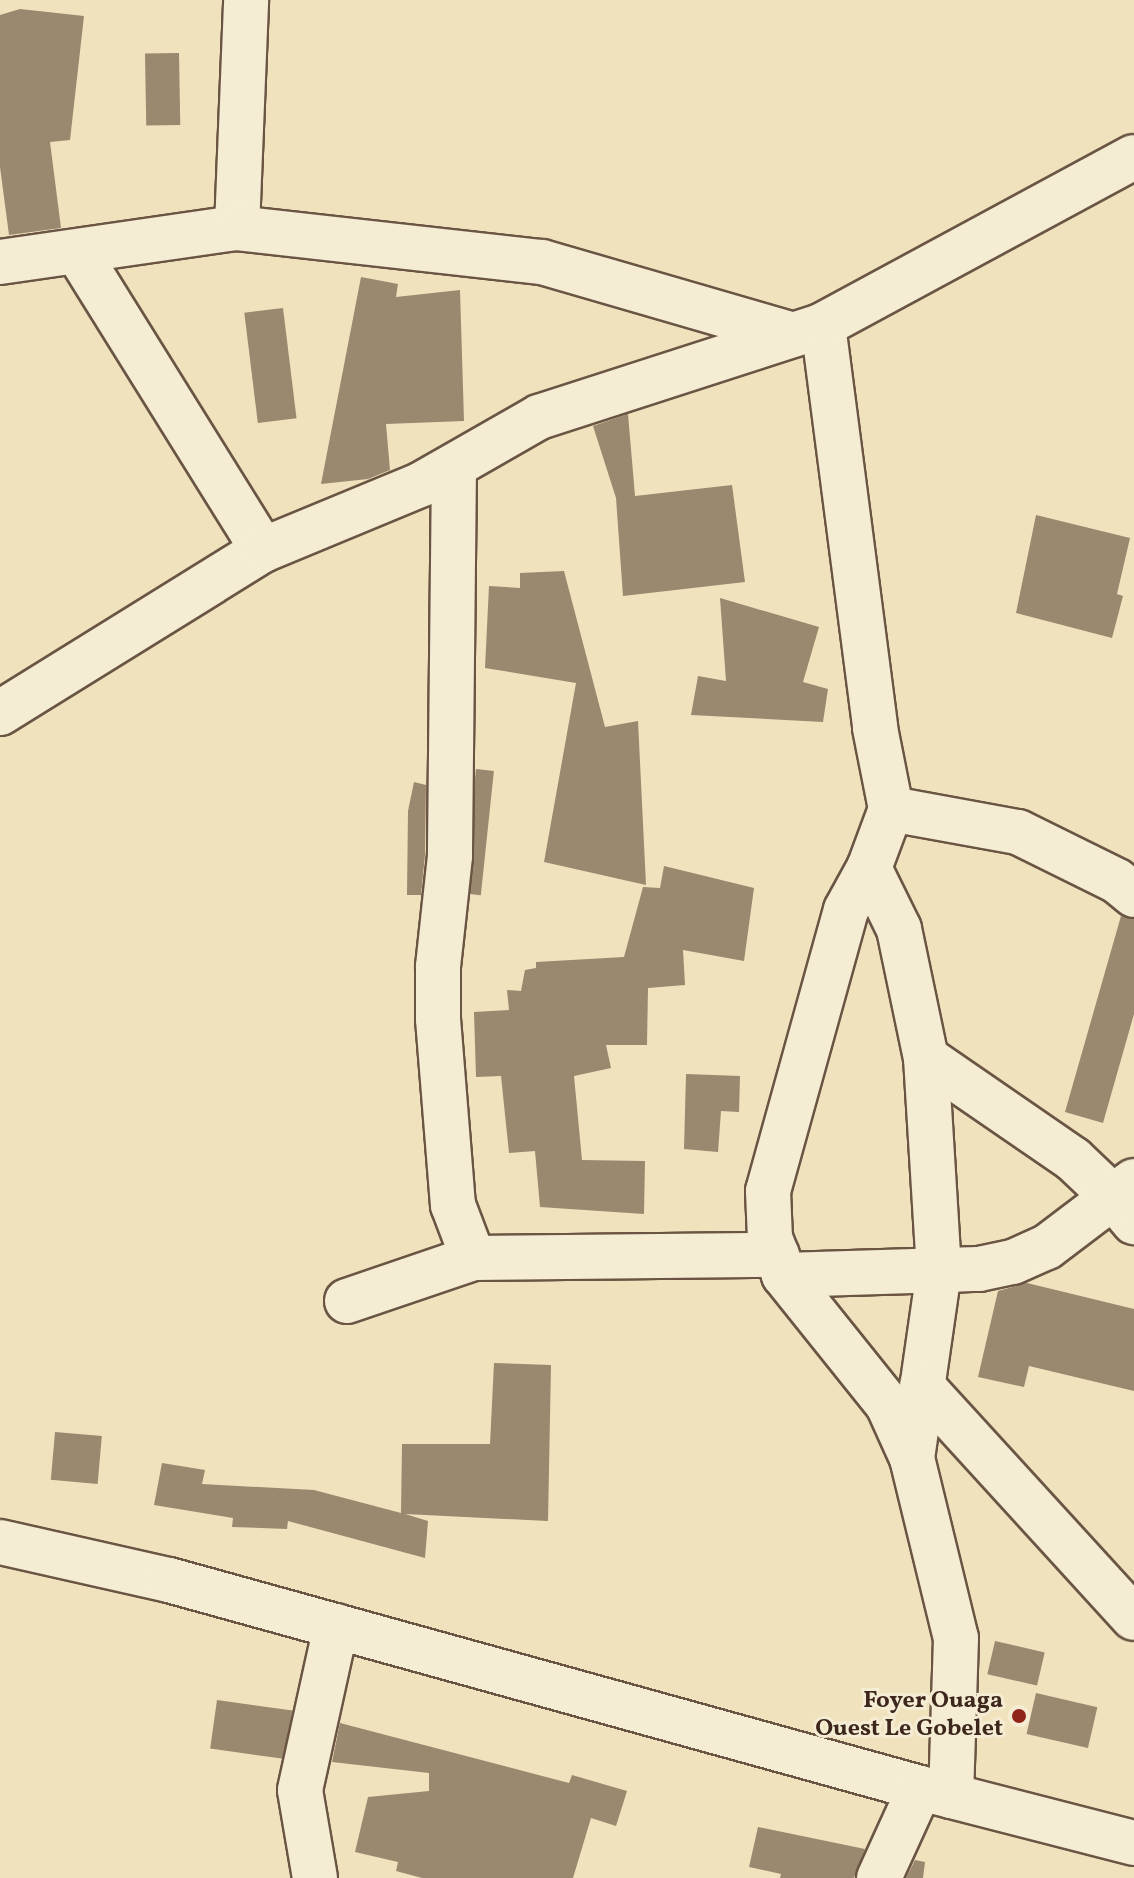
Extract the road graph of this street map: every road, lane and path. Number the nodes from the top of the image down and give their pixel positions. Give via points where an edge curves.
1 (246, 0) edge
2 (1134, 157) edge
3 (237, 228) junction
4 (78, 253) junction
5 (0, 262) edge
6 (808, 330) junction
7 (454, 467) junction
8 (263, 550) junction
9 (0, 713) edge
10 (891, 809) junction
11 (869, 868) junction
12 (1134, 895) edge
13 (926, 1058) junction
14 (1127, 1200) edge
15 (473, 1258) junction
16 (780, 1265) junction
17 (939, 1271) junction
18 (347, 1301) dead end
19 (922, 1386) junction
20 (912, 1458) junction
21 (0, 1542) edge
22 (1134, 1618) edge
23 (336, 1626) junction
24 (936, 1792) junction
25 (1134, 1843) edge
26 (315, 1878) edge
27 (879, 1878) edge

1 - 3 street
2 - 6 street
3 - 4 street
3 - 6 street via 542,262
4 - 5 street
4 - 8 street
6 - 7 street via 539,417
6 - 10 street
7 - 8 street
7 - 15 street via 450,856 438,1019 453,1205
8 - 9 street
10 - 11 street
10 - 12 street via 1018,832 1117,881
11 - 13 street via 899,929
11 - 16 street via 846,910 768,1191 770,1238
13 - 14 street
13 - 17 street
14 - 17 street via 1024,1257 979,1269
15 - 16 street
15 - 18 street
16 - 17 street
16 - 20 street via 888,1405
17 - 19 street
19 - 20 street
19 - 22 street
20 - 24 street via 956,1638
21 - 23 street via 169,1580
23 - 24 street
23 - 26 street via 300,1790
24 - 25 street
24 - 27 street

